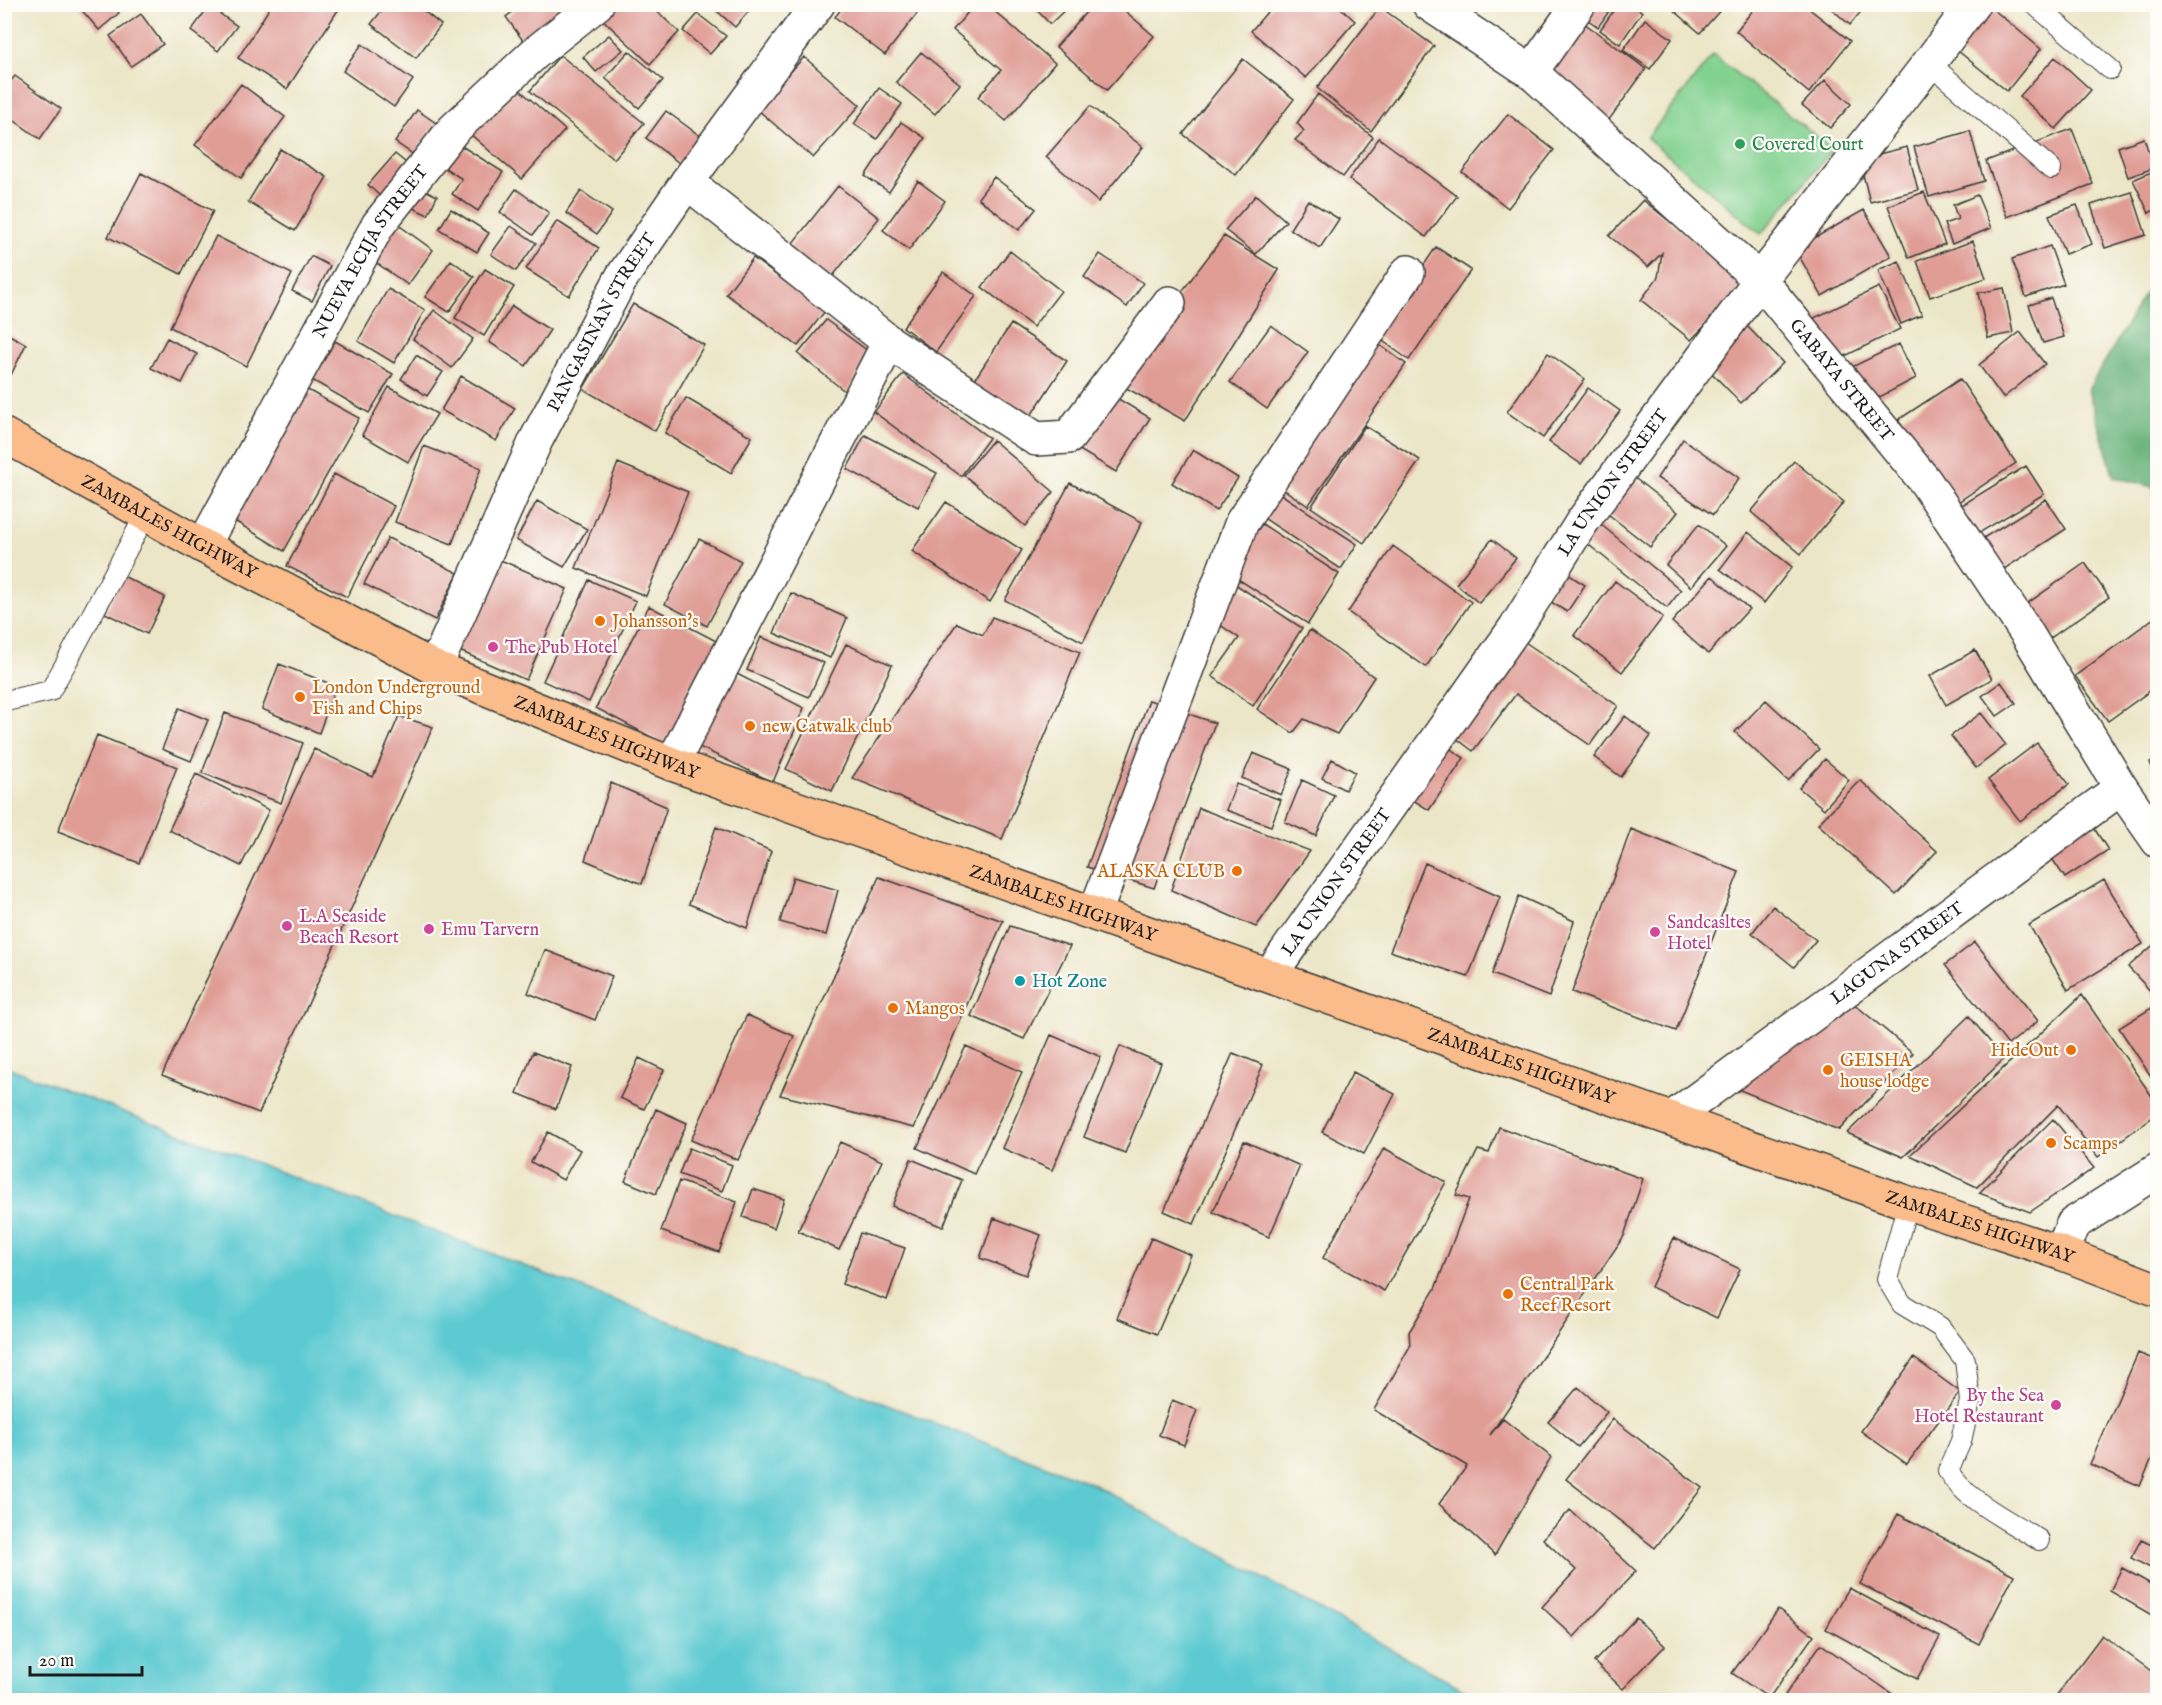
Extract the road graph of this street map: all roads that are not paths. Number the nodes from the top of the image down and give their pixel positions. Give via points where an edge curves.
1 (597, 4) edge
2 (818, 4) edge
3 (1430, 4) edge
4 (1579, 4) edge
5 (1973, 4) edge
6 (2034, 4) edge
7 (1929, 63) junction
8 (2110, 69) dead end
9 (1531, 72) junction
10 (2051, 169) dead end
11 (687, 182) junction
12 (1408, 272) dead end
13 (1760, 280) junction
14 (1169, 303) dead end
15 (889, 342) junction
16 (4, 435) edge
17 (146, 514) junction
18 (202, 546) junction
19 (435, 668) junction
20 (10, 700) dead end
21 (672, 764) junction
22 (2121, 788) junction
23 (2157, 841) edge
24 (1095, 913) junction
25 (1270, 975) junction
26 (1672, 1118) junction
27 (2157, 1170) edge
28 (1908, 1203) junction
29 (2061, 1253) junction
30 (2157, 1290) edge
31 (2039, 1540) dead end

1 - 18 street, NUEVA ECIJA STREET via 535,53 453,130 378,225
2 - 11 street, PANGASINAN STREET
3 - 9 street, GABAYA STREET
4 - 9 street
5 - 7 street, LA UNION STREET
6 - 8 lane
7 - 10 lane
7 - 13 street, LA UNION STREET
9 - 13 street, GABAYA STREET
11 - 15 street
11 - 19 street, PANGASINAN STREET via 622,277 536,440
12 - 24 street via 1242,522
13 - 22 street, GABAYA STREET via 1925,481 2026,632
13 - 25 street, LA UNION STREET via 1582,522 1518,624
14 - 15 street via 1069,437 1036,439
15 - 21 street
16 - 17 main road, ZAMBALES HIGHWAY
17 - 18 main road, ZAMBALES HIGHWAY
17 - 20 lane via 50,690
18 - 19 main road, ZAMBALES HIGHWAY
19 - 21 main road, ZAMBALES HIGHWAY
21 - 24 main road, ZAMBALES HIGHWAY
22 - 23 street, GABAYA STREET
22 - 26 street, LAGUNA STREET
24 - 25 main road, ZAMBALES HIGHWAY
25 - 26 main road, ZAMBALES HIGHWAY
26 - 28 main road, ZAMBALES HIGHWAY
27 - 29 street via 2073,1224
28 - 29 main road, ZAMBALES HIGHWAY
28 - 31 lane via 1887,1279 1902,1304 1940,1328 1965,1360 1970,1401 1961,1441 1948,1471 1971,1496
29 - 30 main road, ZAMBALES HIGHWAY

